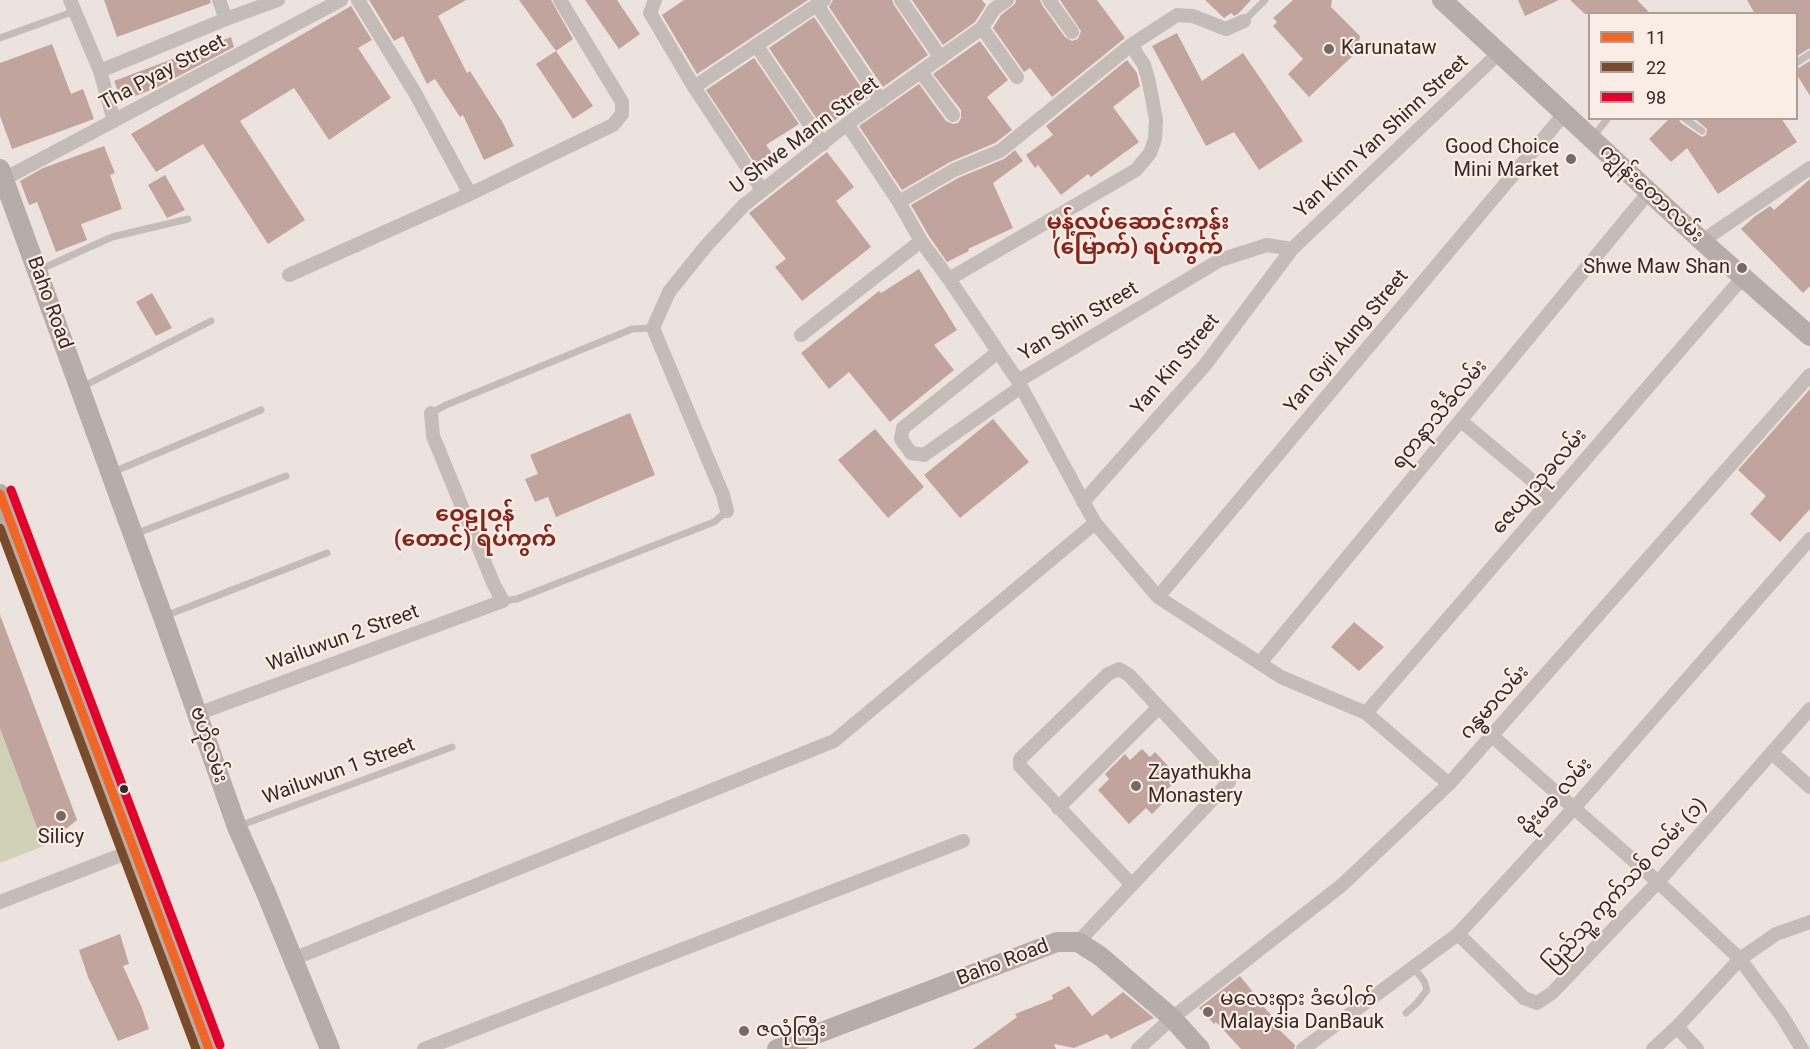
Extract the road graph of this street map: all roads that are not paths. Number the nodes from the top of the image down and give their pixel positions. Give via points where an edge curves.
1 (219, 0) edge
2 (278, 0) edge
3 (340, 0) edge
4 (358, 0) edge
5 (560, 0) edge
6 (655, 0) edge
7 (901, 0) edge
8 (1007, 0) edge
9 (1049, 0) edge
10 (1265, 0) edge
11 (1444, 1) edge
12 (820, 2) edge
13 (991, 4) edge
14 (72, 6) edge
15 (226, 19) junction
16 (1244, 21) joint
17 (982, 28) junction
18 (1072, 32) dead end
19 (0, 38) edge
20 (756, 45) junction
21 (1131, 45) junction
22 (1498, 53) junction
23 (941, 58) junction
24 (100, 71) junction
25 (921, 72) junction
26 (1017, 77) dead end
27 (694, 87) junction
28 (881, 101) junction
29 (1565, 113) junction
30 (953, 115) dead end
31 (1606, 120) edge
32 (1687, 120) edge
33 (114, 121) junction
34 (847, 124) junction
35 (1702, 131) dead end
36 (1592, 138) junction
37 (823, 144) junction
38 (1810, 168) edge
39 (2, 174) edge
40 (762, 190) junction
41 (1649, 192) junction
42 (470, 194) junction
43 (899, 202) junction
44 (188, 219) dead end
45 (921, 241) junction
46 (1702, 241) junction
47 (1292, 249) junction
48 (37, 272) junction
49 (289, 274) dead end
50 (1744, 276) junction
51 (949, 279) junction
52 (211, 321) dead end
53 (653, 328) junction
54 (801, 335) dead end
55 (1810, 336) edge
56 (998, 352) junction
57 (1810, 375) edge
58 (1019, 384) junction
59 (80, 388) junction
60 (261, 410) dead end
61 (431, 413) joint
62 (1461, 421) junction
63 (98, 437) joint
64 (111, 473) junction
65 (286, 476) dead end
66 (0, 494) edge
67 (1552, 497) junction
68 (1083, 502) junction
69 (727, 511) joint
70 (1095, 523) junction
71 (133, 534) junction
72 (1810, 539) edge
73 (327, 553) dead end
74 (1158, 597) junction
75 (502, 601) junction
76 (163, 616) junction
77 (1260, 663) junction
78 (1159, 707) junction
79 (1810, 709) edge
80 (1366, 713) junction
81 (197, 714) junction
82 (1492, 736) junction
83 (452, 747) dead end
84 (1772, 753) junction
85 (1449, 784) junction
86 (1810, 787) edge
87 (1058, 808) junction
88 (1574, 808) junction
89 (237, 827) junction
90 (963, 841) dead end
91 (134, 850) junction
92 (1658, 882) junction
93 (1132, 885) junction
94 (0, 902) edge
95 (1810, 922) edge
96 (1458, 934) junction
97 (1078, 942) junction
98 (293, 958) junction
99 (1740, 959) junction
100 (1413, 967) junction
101 (1406, 1013) dead end
102 (1172, 1018) junction
103 (1677, 1027) junction
104 (209, 1049) edge
105 (330, 1049) edge
106 (424, 1049) edge
107 (777, 1049) edge
108 (1138, 1049) edge
109 (1200, 1049) edge
110 (1303, 1049) edge
111 (1653, 1049) edge
112 (1697, 1049) edge
113 (1802, 1049) edge

1 - 15 street
2 - 15 street
3 - 33 street, Tha Pyay Street
4 - 42 street
5 - 42 street via 622,102 622,114 613,125
6 - 27 street via 650,13
7 - 23 street
8 - 13 street, U Shwe Mann Street
9 - 18 street
10 - 16 lane
11 - 22 main road, ကျွန်းတောလမ်း
12 - 20 street
12 - 28 street
13 - 17 street, U Shwe Mann Street
14 - 19 lane
14 - 24 street
15 - 24 street
16 - 21 street via 1226,29 1193,16 1177,15
17 - 23 street, U Shwe Mann Street
17 - 26 street
20 - 27 street
20 - 37 street
21 - 43 street via 1000,151 954,170
21 - 51 street via 1144,65 1156,120 1150,153 1136,170
22 - 29 main road, ကျွန်းတောလမ်း
22 - 47 street, Yan Kinn Yan Shinn Street
23 - 25 street, U Shwe Mann Street
24 - 33 street
25 - 28 street, U Shwe Mann Street
25 - 30 street
27 - 40 street
28 - 34 street, U Shwe Mann Street
29 - 36 main road, ကျွန်းတောလမ်း
29 - 74 street, Yan Gyii Aung Street
31 - 36 lane
32 - 35 lane
33 - 39 street, Tha Pyay Street
34 - 37 street, U Shwe Mann Street
34 - 43 street
36 - 41 main road, ကျွန်းတောလမ်း
37 - 40 street, U Shwe Mann Street
38 - 46 street
39 - 48 main road, Baho Road
40 - 53 street, U Shwe Mann Street via 706,246 669,292
41 - 46 main road, ကျွန်းတောလမ်း
41 - 62 street, ရတနာသိင်္ခလမ်း
42 - 49 street
43 - 45 street
44 - 48 lane via 112,237
45 - 51 street
45 - 54 street
46 - 50 main road, ကျွန်းတောလမ်း
47 - 58 street, Yan Shin Street via 1267,245 1220,260
47 - 68 street, Yan Kin Street via 1205,365
48 - 59 main road, Baho Road
50 - 55 main road, ကျွန်းတောလမ်း
50 - 67 street, ဇေယျသုခလမ်း
51 - 56 street
52 - 59 lane
53 - 61 lane via 632,330
53 - 69 street
56 - 58 street
56 - 58 street, Yan Shin Street via 903,428 901,439 911,453 924,455
57 - 82 street, ဂန္ဓမာလမ်း
58 - 68 street
59 - 63 main road, Baho Road
60 - 64 lane
61 - 75 street via 433,436
62 - 67 street
62 - 77 street, ရတနာသိင်္ခလမ်း
63 - 64 main road, ဗဟိုလမ်း
64 - 71 main road, ဗဟိုလမ်း
65 - 71 lane
66 - 91 main road
67 - 80 street, ဇေယျသုခလမ်း
68 - 70 street
69 - 75 lane via 714,522 518,599
70 - 74 street
70 - 98 street via 834,741
71 - 76 main road, ဗဟိုလမ်း
72 - 88 street, မိုးမခ လမ်း
73 - 76 lane
74 - 77 street
75 - 81 street, Wailuwun 2 Street
76 - 81 main road, ဗဟိုလမ်း
77 - 80 street via 1281,677
78 - 87 street
78 - 87 street via 1119,669 1108,674 1020,759 1024,772
78 - 93 street via 1229,782
79 - 84 street, ပြည်သူ့ ကွက်သစ် လမ်း (၁)
80 - 85 street
81 - 89 main road, ဗဟိုလမ်း
82 - 85 street, ဂန္ဓမာလမ်း
82 - 88 street
83 - 89 lane, Wailuwun 1 Street
84 - 86 street
84 - 92 street, ပြည်သူ့ ကွက်သစ် လမ်း (၁)
85 - 102 street, ဂန္ဓမာလမ်း via 1342,885
87 - 93 street
88 - 92 street
88 - 96 street, မိုးမခ လမ်း
89 - 98 main road, ဗဟိုလမ်း
90 - 106 street
91 - 94 street
91 - 104 main road
92 - 96 street, ပြည်သူ့ ကွက်သစ် လမ်း (၁) via 1538,1003 1524,998
92 - 99 street
93 - 97 street
95 - 99 street via 1776,934
96 - 100 street, မိုးမခ လမ်း
97 - 102 main road
97 - 107 main road, Baho Road via 1057,942
98 - 105 main road, ဗဟိုလမ်း
99 - 103 street
99 - 113 street
100 - 101 lane via 1427,990
100 - 110 street, မိုးမခ လမ်း
102 - 108 street, ဂန္ဓမာလမ်း
102 - 109 main road
103 - 111 street
103 - 112 street

